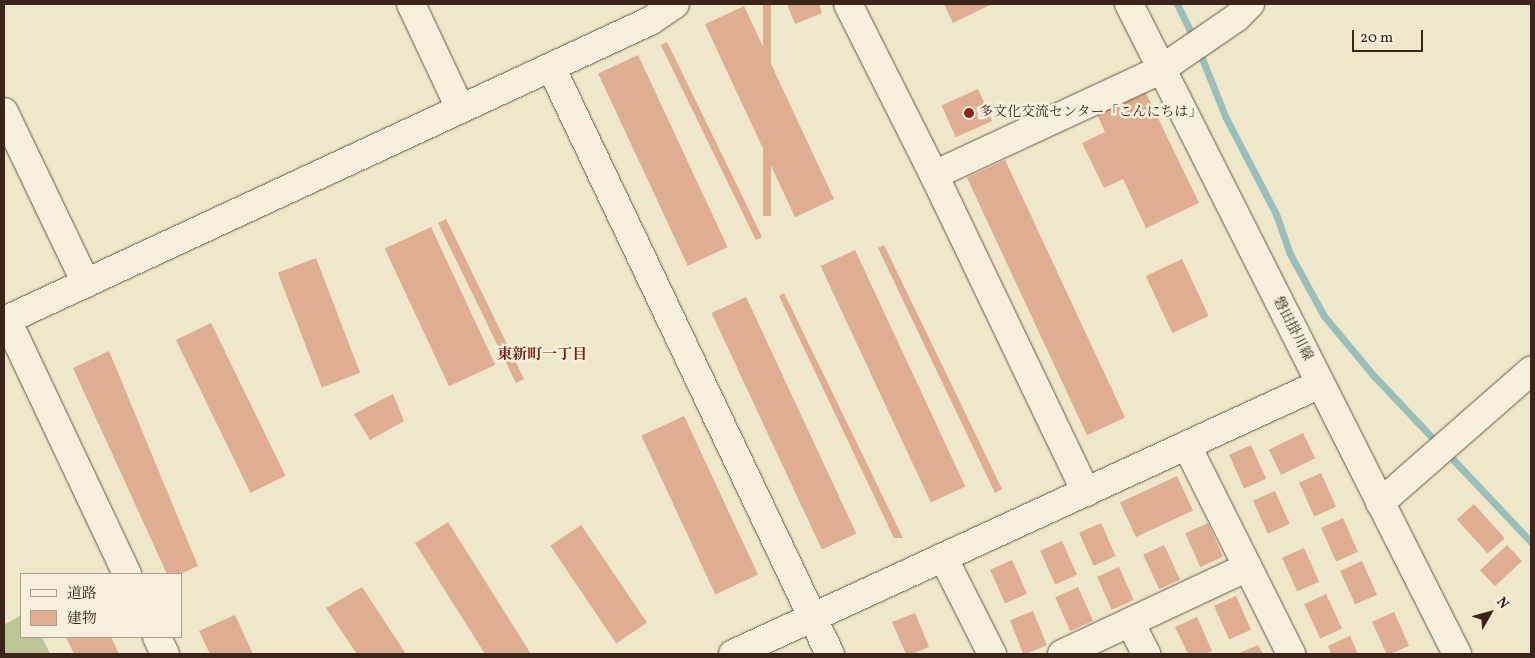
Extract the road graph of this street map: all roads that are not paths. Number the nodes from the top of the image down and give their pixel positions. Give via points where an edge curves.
1 (411, 4) edge
2 (675, 4) edge
3 (848, 4) edge
4 (1129, 4) edge
5 (1250, 4) edge
6 (551, 67) junction
7 (1160, 70) junction
8 (460, 108) junction
9 (4, 112) edge
10 (934, 175) junction
11 (86, 283) junction
12 (5, 320) edge
13 (1531, 371) edge
14 (1320, 384) junction
15 (1187, 446) junction
16 (1086, 492) junction
17 (1380, 502) junction
18 (943, 557) junction
19 (1248, 567) junction
20 (128, 573) edge
21 (812, 618) junction
22 (1130, 622) junction
23 (157, 638) edge
24 (165, 654) edge
25 (733, 654) edge
26 (830, 654) edge
27 (992, 654) edge
28 (1062, 654) edge
29 (1146, 654) edge
30 (1291, 654) edge
31 (1457, 654) edge

1 - 8 street
2 - 6 street via 650,21
3 - 10 street
4 - 7 street, 磐田掛川線
5 - 7 street via 1236,18
6 - 8 street
6 - 21 street
7 - 10 street
7 - 14 street, 磐田掛川線
8 - 11 street
9 - 11 street
10 - 16 street
11 - 12 street
12 - 20 street
13 - 17 street
14 - 15 street
14 - 17 street, 磐田掛川線
15 - 16 street
15 - 19 street
16 - 18 street
17 - 31 street, 磐田掛川線
18 - 21 street
18 - 27 street
19 - 22 street
19 - 30 street
21 - 25 street
21 - 26 street
22 - 28 street
22 - 29 street
23 - 24 street

